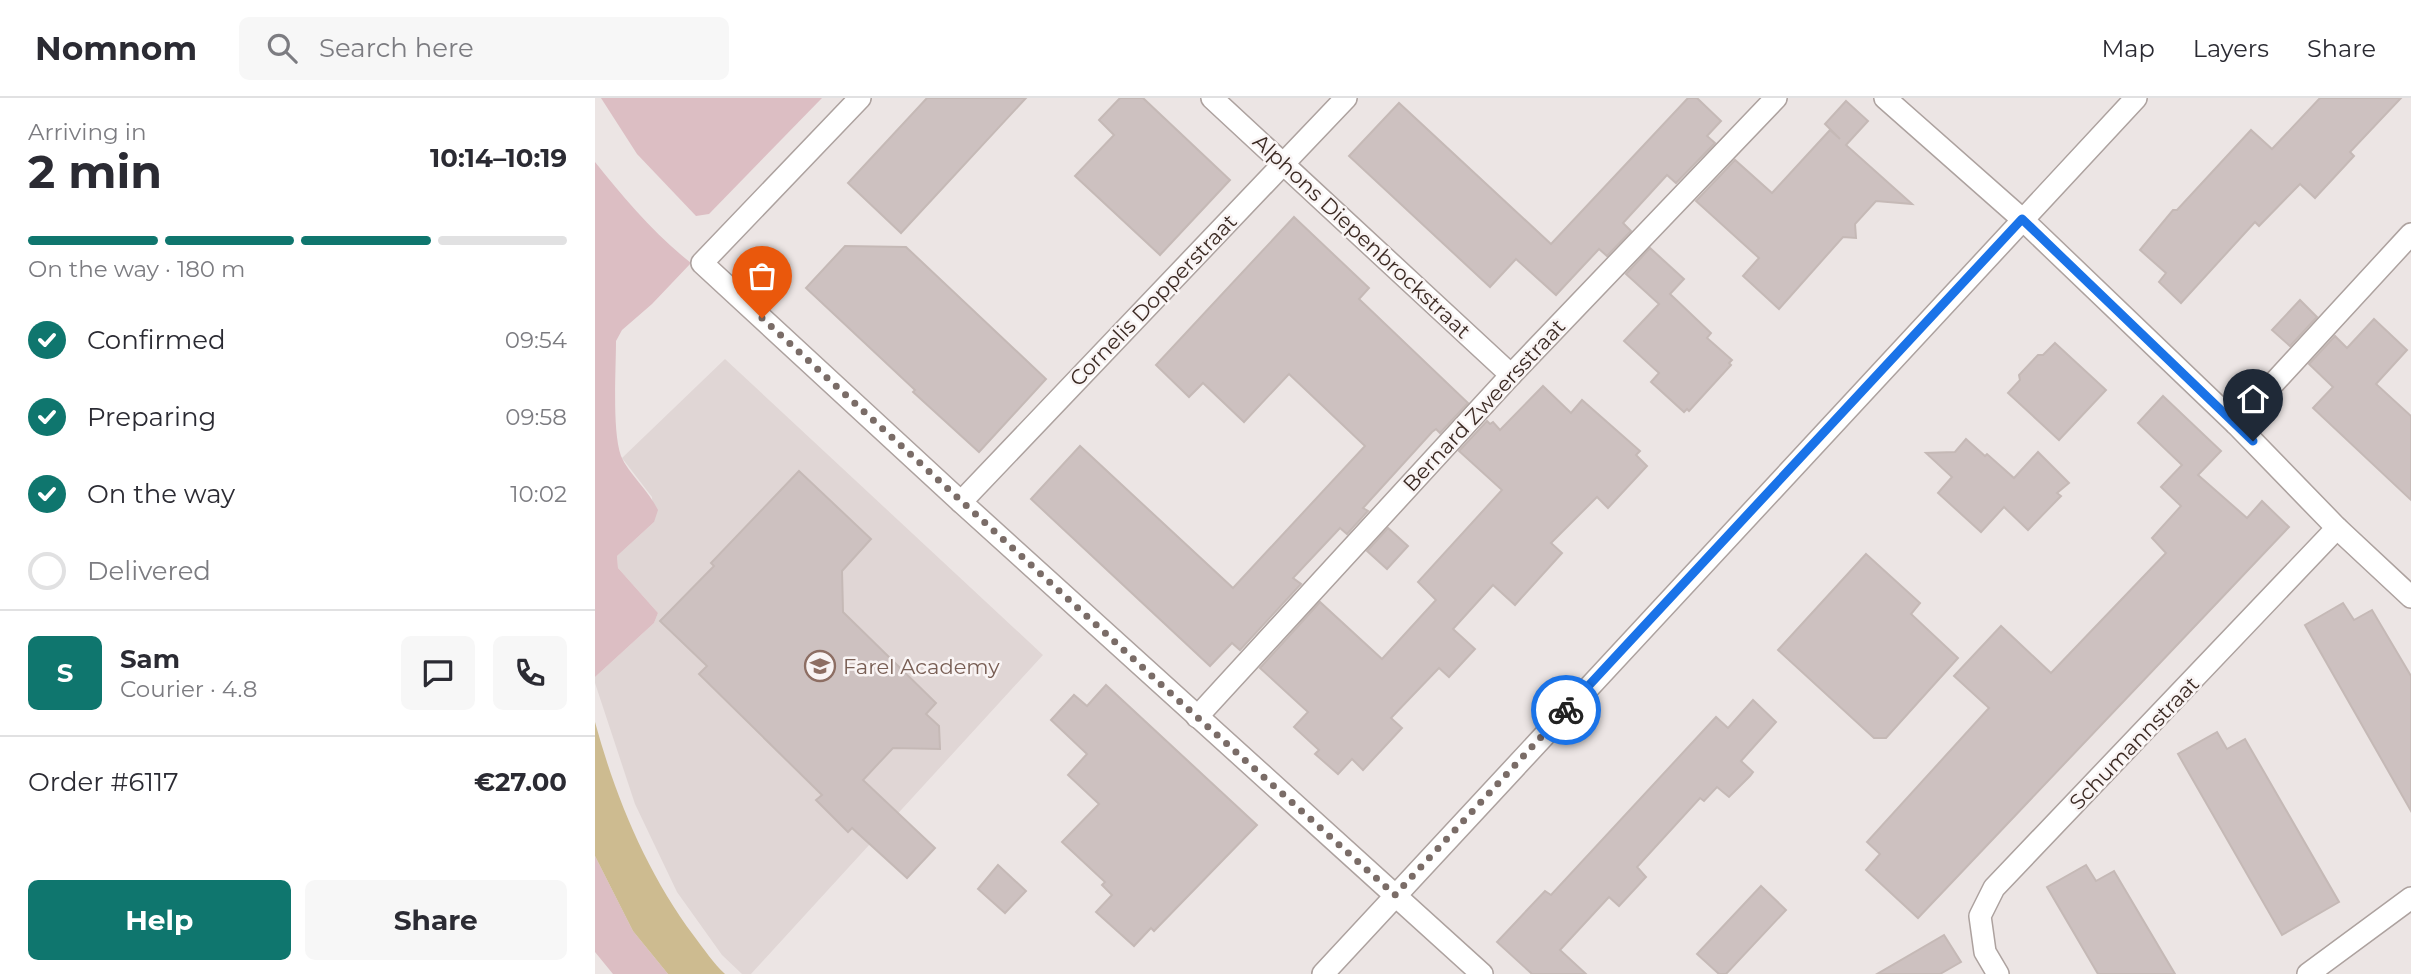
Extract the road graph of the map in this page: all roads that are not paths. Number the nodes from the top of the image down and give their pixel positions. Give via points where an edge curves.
1 (860, 98) edge
2 (1212, 98) edge
3 (1346, 98) edge
4 (1776, 98) edge
5 (1885, 98) edge
6 (2136, 98) edge
7 (1284, 164) junction
8 (2022, 219) junction
9 (2411, 234) edge
10 (1511, 375) junction
11 (2236, 424) junction
12 (961, 502) junction
13 (2337, 528) junction
14 (2411, 597) edge
15 (1197, 717) junction
16 (1395, 895) junction
17 (2411, 898) edge
18 (1323, 974) edge
19 (1482, 974) edge
20 (1998, 974) edge
21 (2308, 974) edge

1 - 12 street via 702,263
2 - 7 street, Alphons Diepenbrockstraat
3 - 7 street, Cornelis Dopperstraat
4 - 10 street, Bernard Zweersstraat
5 - 8 street
6 - 8 street
7 - 10 street, Alphons Diepenbrockstraat
7 - 12 street, Cornelis Dopperstraat
8 - 11 street
8 - 16 street
9 - 11 street
10 - 15 street, Bernard Zweersstraat
11 - 13 street
12 - 15 street
13 - 14 street
13 - 20 street, Schumannstraat via 1994,888 1980,916 1985,952
15 - 16 street
16 - 18 street
16 - 19 street
17 - 21 street

